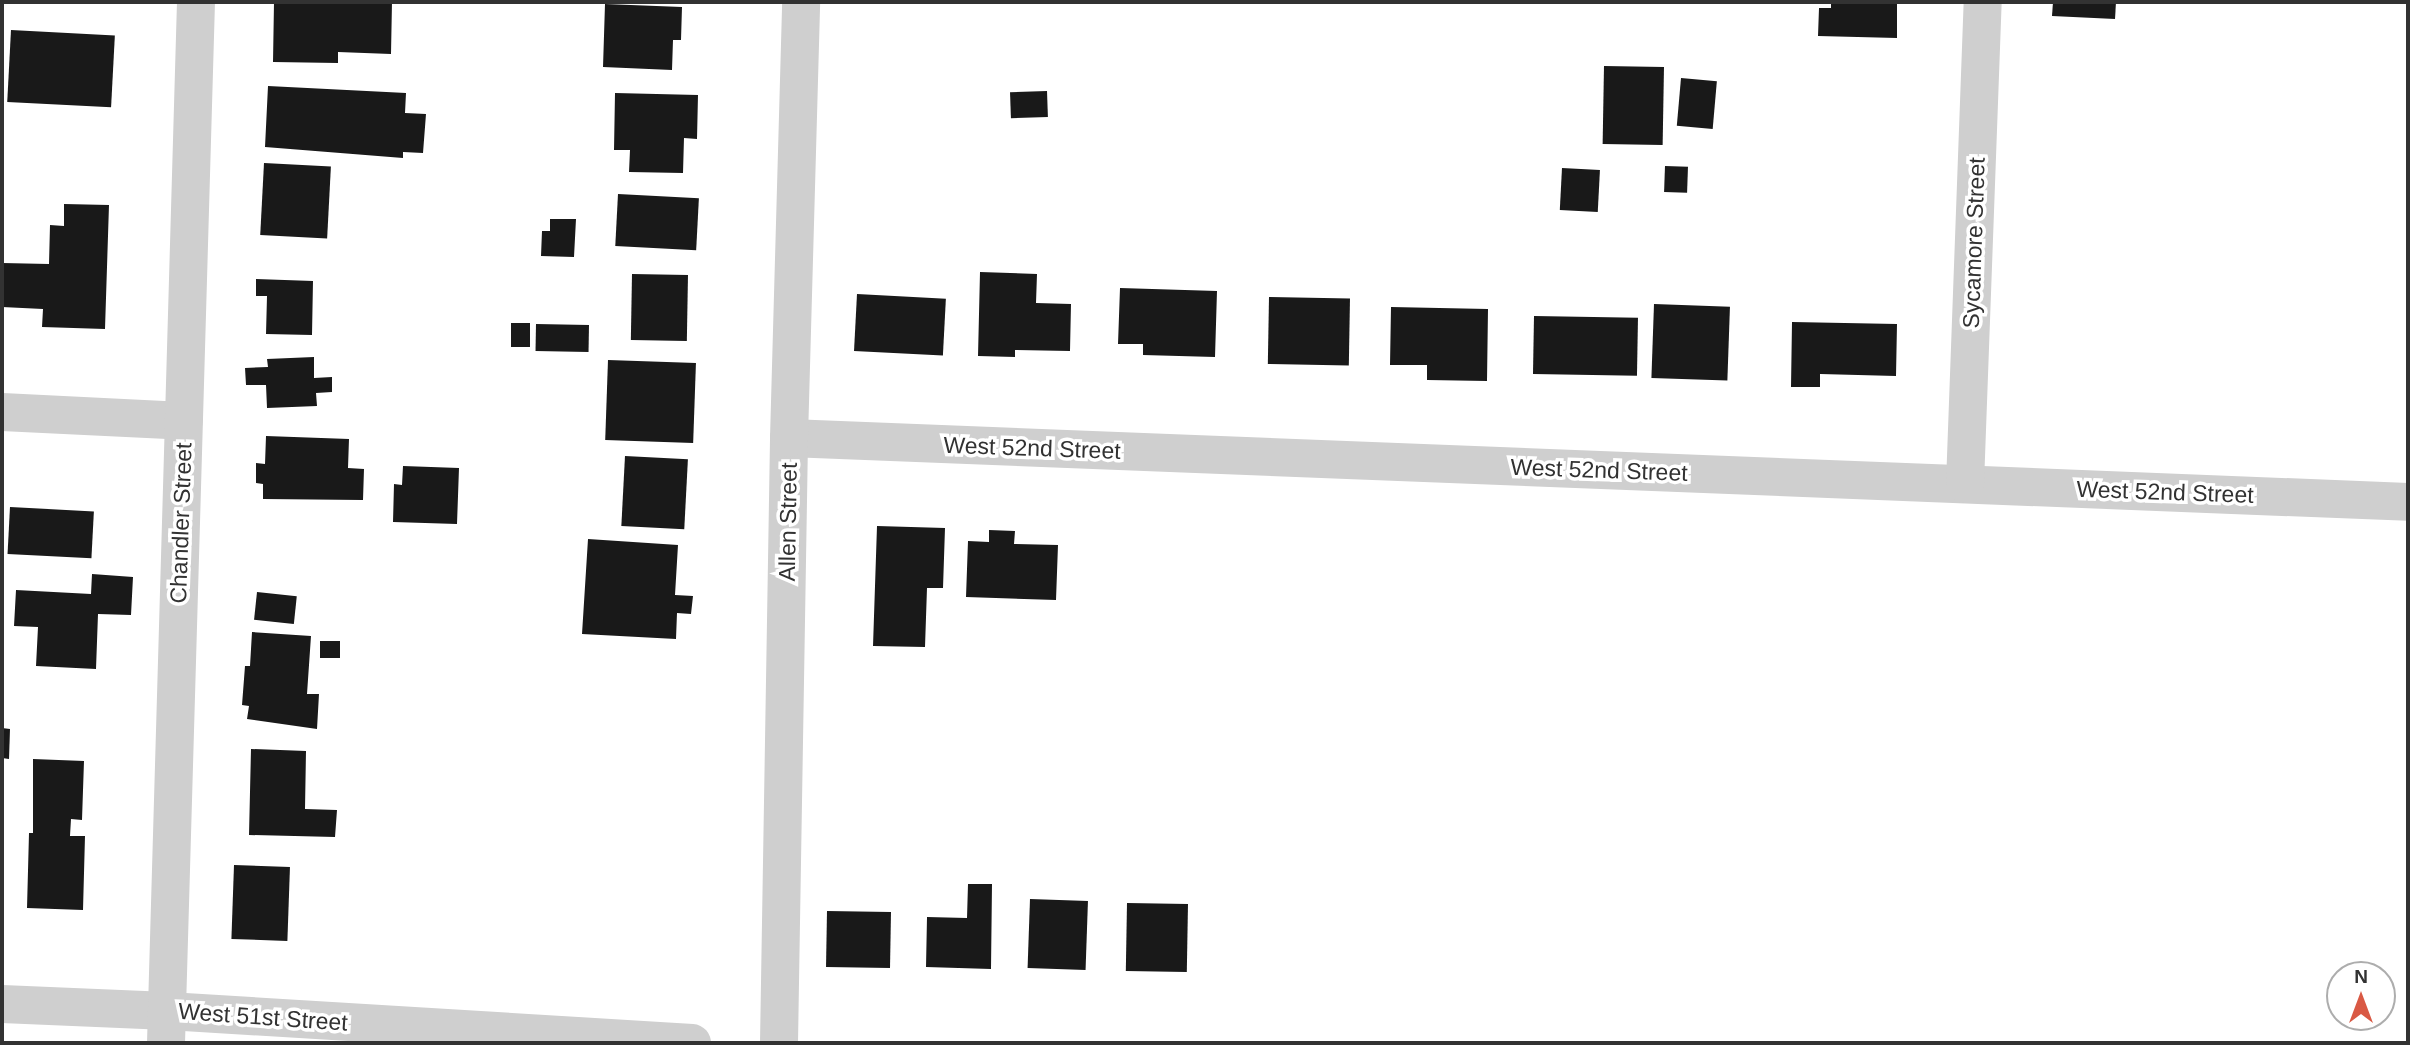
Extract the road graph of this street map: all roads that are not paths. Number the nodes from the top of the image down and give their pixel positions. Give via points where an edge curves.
1 (196, 2) edge
2 (801, 2) edge
3 (1983, 2) edge
4 (2, 412) edge
5 (184, 421) junction
6 (789, 439) junction
7 (1965, 484) junction
8 (2408, 502) edge
9 (2, 1004) edge
10 (167, 1027) edge
11 (692, 1043) edge
12 (779, 1043) edge

1 - 5 street, Chandler Street
2 - 6 street, Allen Street
3 - 7 street, Sycamore Street
4 - 5 street
5 - 10 street, Chandler Street
6 - 7 street, West 52nd Street
6 - 12 street, Allen Street
7 - 8 street, West 52nd Street
9 - 10 street, West 51st Street
10 - 11 street, West 51st Street

